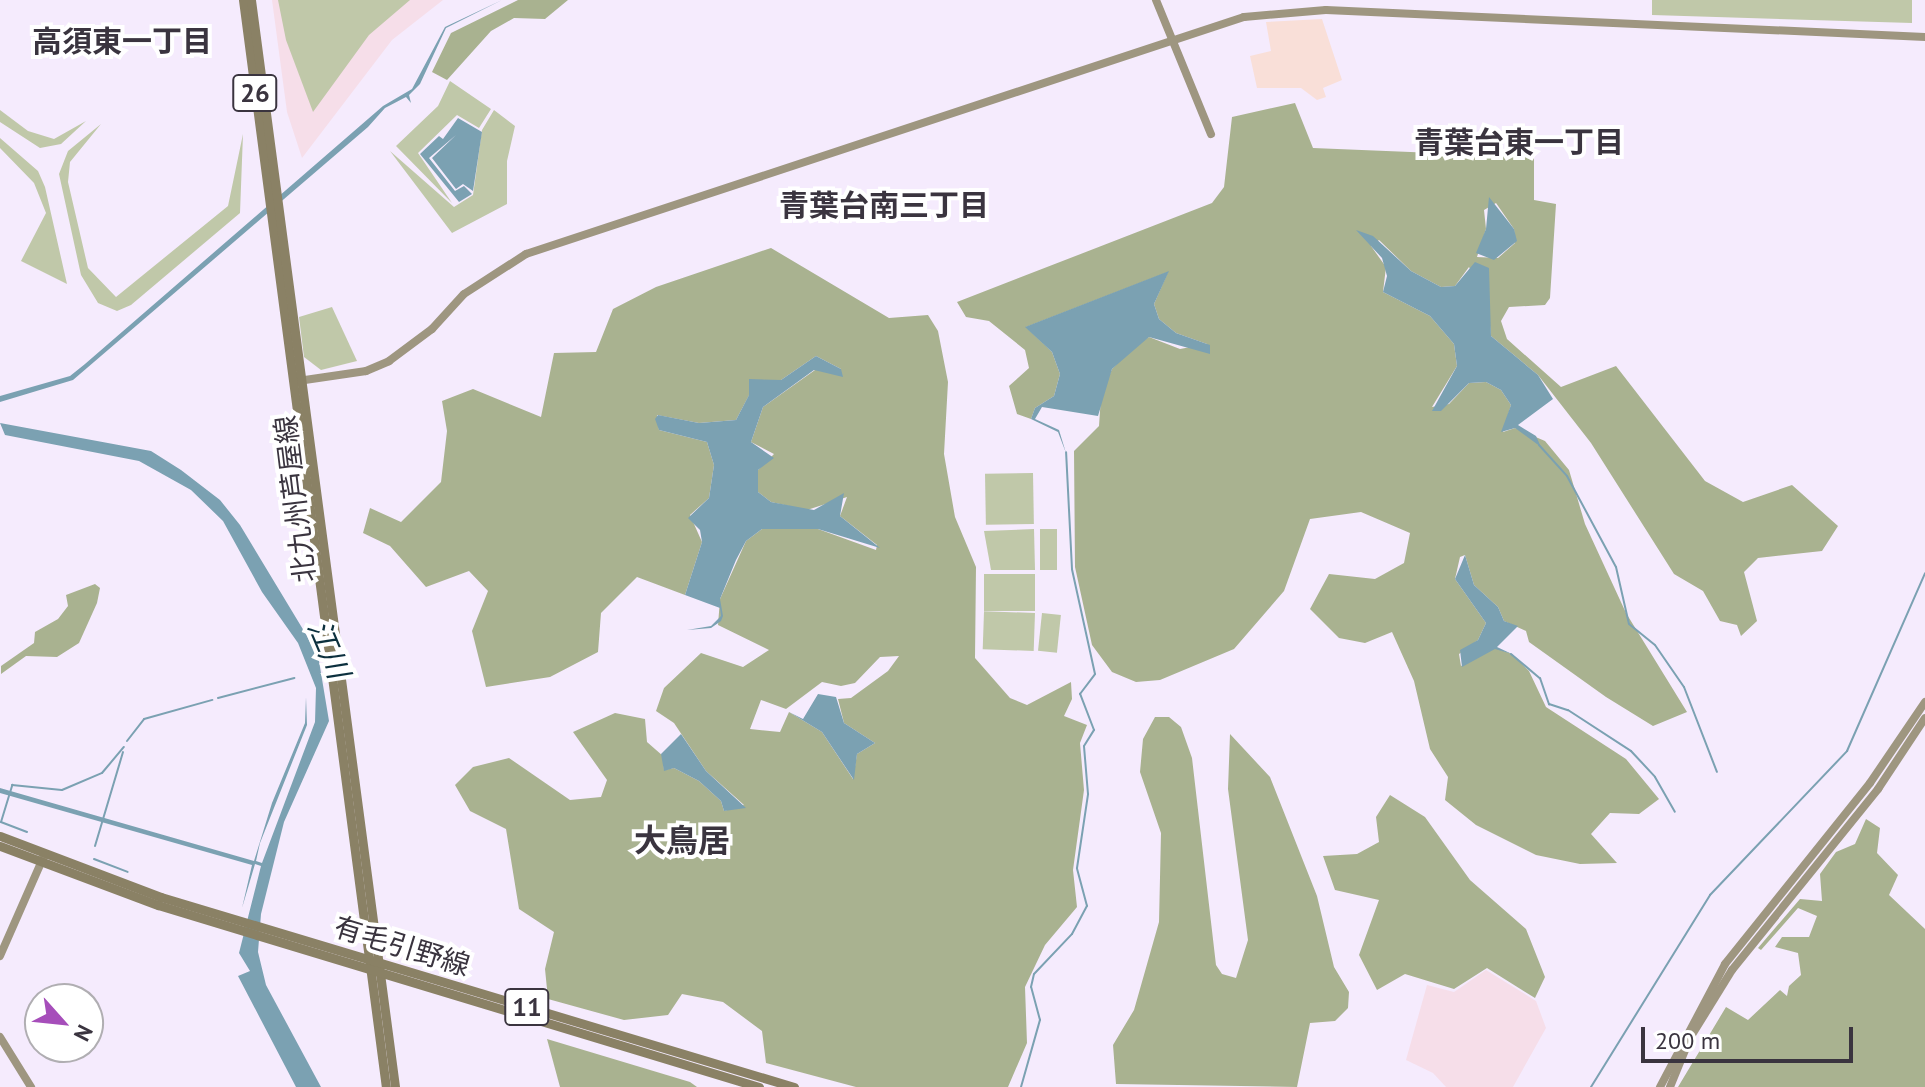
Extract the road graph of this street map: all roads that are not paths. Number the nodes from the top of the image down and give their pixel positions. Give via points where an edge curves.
1 (243, 0) edge
2 (251, 0) edge
3 (1156, 0) edge
4 (1925, 37) edge
5 (1173, 39) junction
6 (1211, 134) dead end
7 (275, 214) junction
8 (298, 381) junction
9 (1925, 702) edge
10 (1925, 718) edge
11 (0, 836) edge
12 (0, 846) edge
13 (42, 859) junction
14 (261, 931) junction
15 (0, 956) edge
16 (373, 959) junction
17 (370, 969) junction
18 (381, 973) junction
19 (0, 1037) edge
20 (31, 1087) edge
21 (386, 1087) edge
22 (395, 1087) edge
23 (759, 1087) edge
24 (794, 1087) edge
25 (1660, 1087) edge
26 (1670, 1087) edge

1 - 7 main road, 北九州芦屋線 / 26
2 - 7 main road, 北九州芦屋線 / 26 via 275,178
3 - 5 street
4 - 5 street via 1326,10 1268,12
5 - 6 street
5 - 8 street via 526,254 464,294 432,329 389,361 366,371
7 - 8 main road, 北九州芦屋線 / 26
8 - 16 main road, 北九州芦屋線 / 26
9 - 25 street via 1870,783 1725,964
10 - 26 street via 1878,789 1732,970 1690,1038
11 - 13 main road, 有毛引野線 / 11
12 - 13 main road, 有毛引野線 / 11
13 - 14 main road, 有毛引野線 / 11
13 - 15 street
14 - 16 main road, 有毛引野線 / 11
14 - 17 main road, 有毛引野線 / 11
16 - 17 main road, 北九州芦屋線 / 26
16 - 18 main road, 北九州芦屋線 / 26
16 - 24 main road, 有毛引野線 / 11
17 - 18 main road, 有毛引野線 / 11
17 - 21 main road, 北九州芦屋線 / 26
18 - 22 main road, 北九州芦屋線 / 26
18 - 23 main road, 有毛引野線 / 11
19 - 20 street

